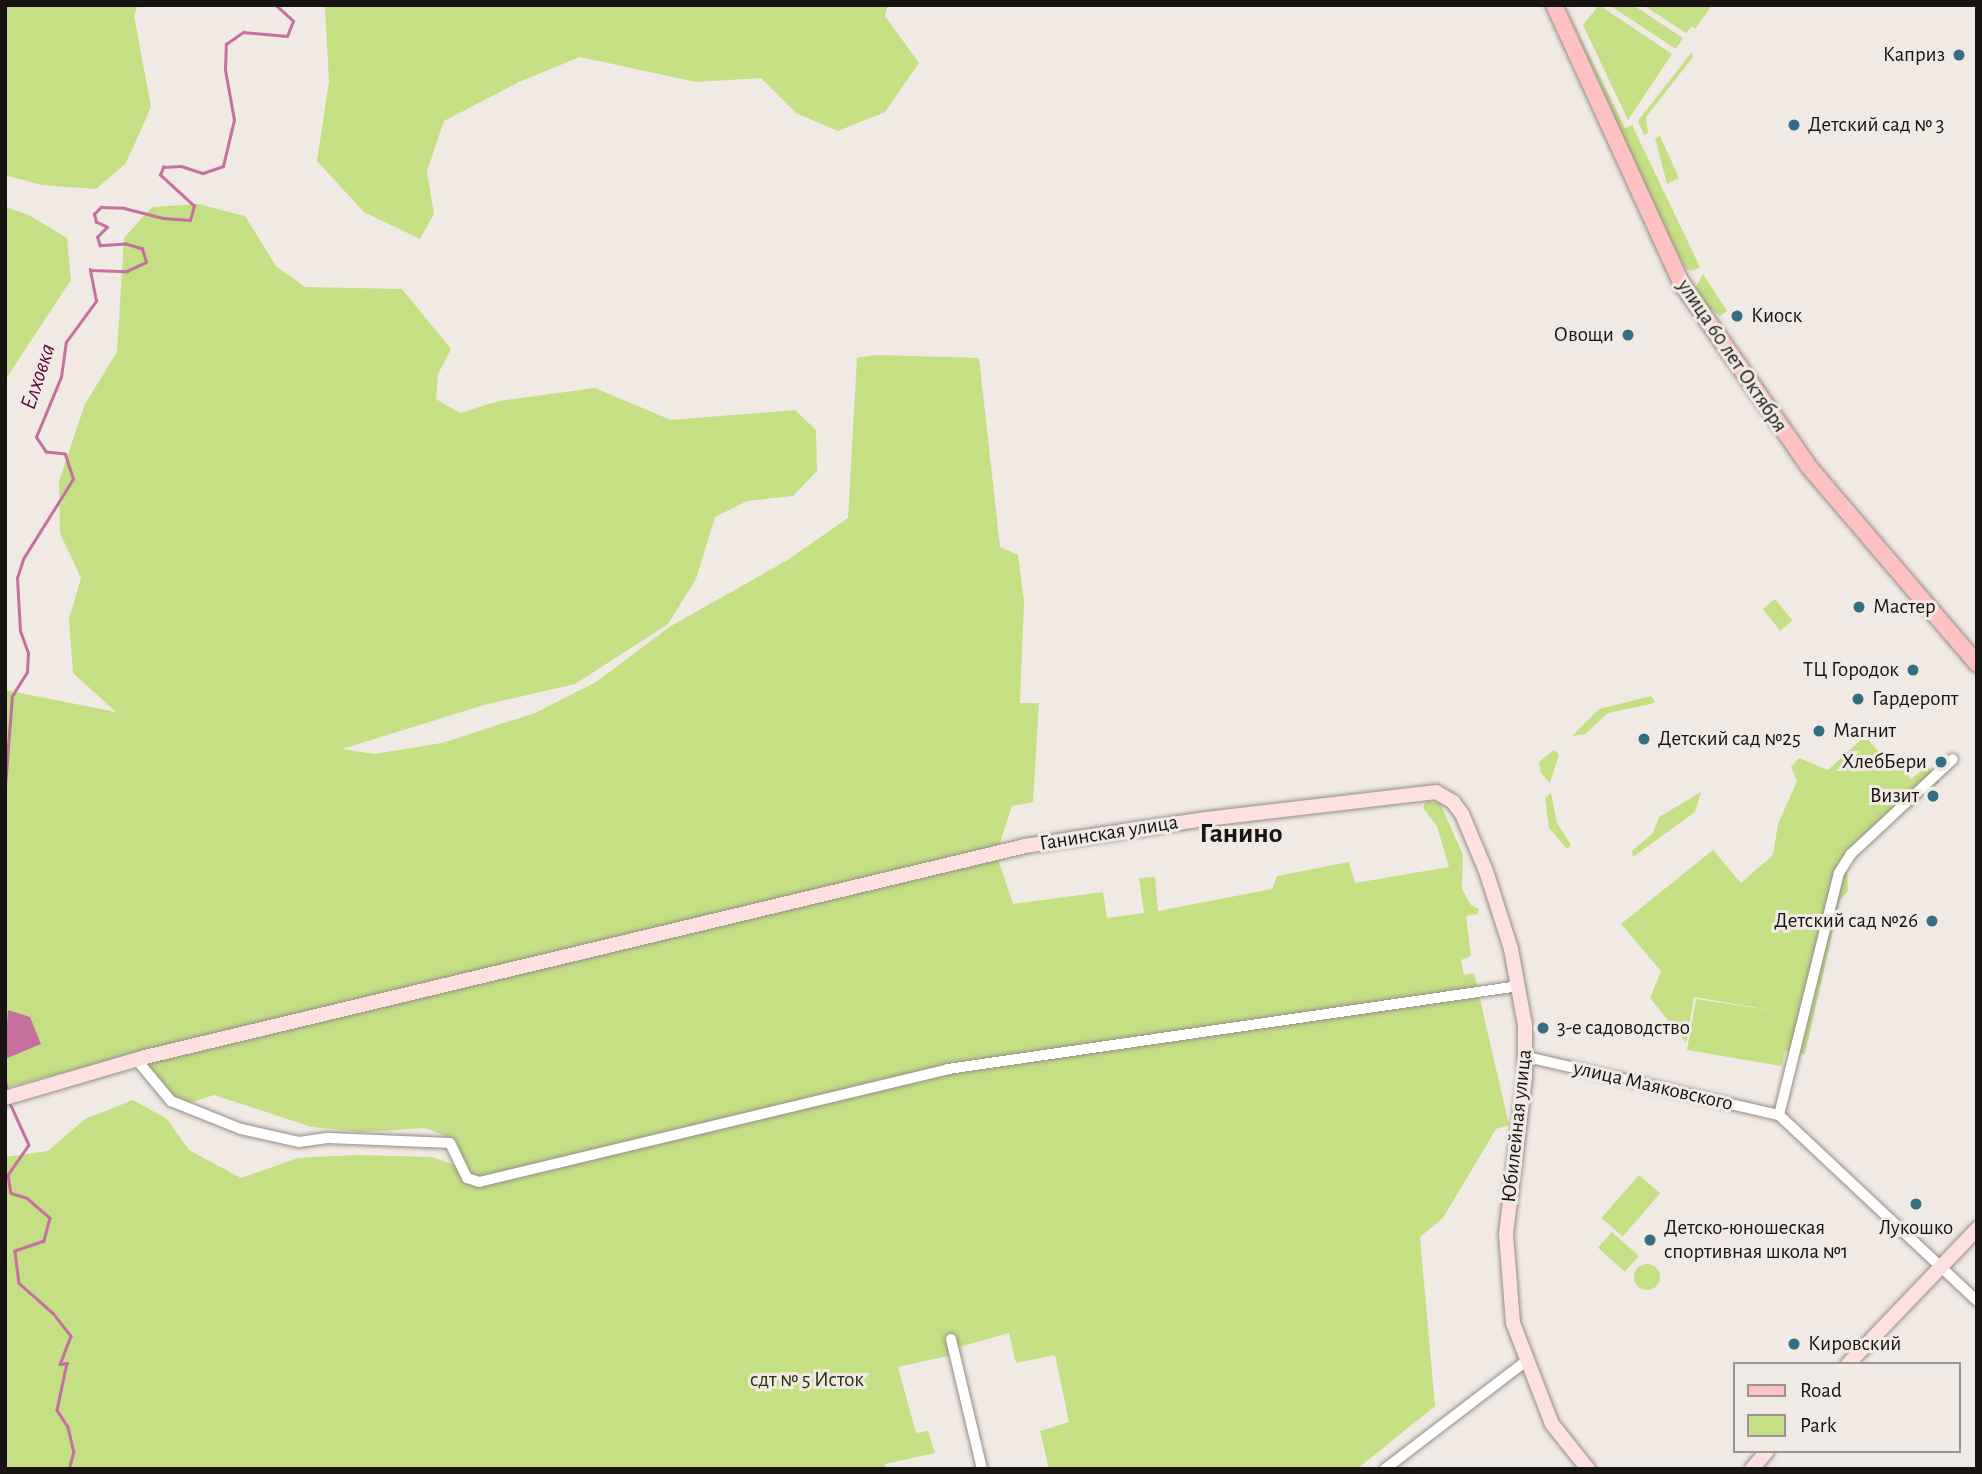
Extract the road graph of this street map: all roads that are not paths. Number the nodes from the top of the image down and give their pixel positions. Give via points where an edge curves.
1 (1555, 5) edge
2 (1977, 664) edge
3 (1953, 759) dead end
4 (1430, 791) joint
5 (1519, 986) junction
6 (1527, 1057) junction
7 (136, 1059) junction
8 (13, 1096) edge
9 (1779, 1115) junction
10 (1977, 1229) edge
11 (1940, 1266) junction
12 (1977, 1301) edge
13 (951, 1339) dead end
14 (1525, 1362) junction
15 (1850, 1362) edge
16 (1765, 1453) edge
17 (1586, 1468) edge
18 (982, 1469) edge
19 (1385, 1469) edge
20 (1752, 1469) edge

1 - 2 main road, улица 60 лет Октября via 1682,284 1804,460
3 - 9 street via 1851,854 1839,873
4 - 5 street, Юбилейная улица via 1453,802 1467,823 1506,929
4 - 7 street, Ганинская улица via 1134,828 997,853
5 - 6 street, Юбилейная улица
5 - 7 street via 948,1069 479,1182 467,1178 450,1143 329,1138 299,1142 241,1129 171,1101
6 - 9 street, улица Маяковского
6 - 14 street, Юбилейная улица via 1506,1234 1510,1307
7 - 8 street, Ганинская улица
9 - 11 street
10 - 11 street
11 - 12 street
11 - 15 street
13 - 18 street
14 - 17 street, Юбилейная улица via 1552,1424
14 - 19 street
16 - 20 street

